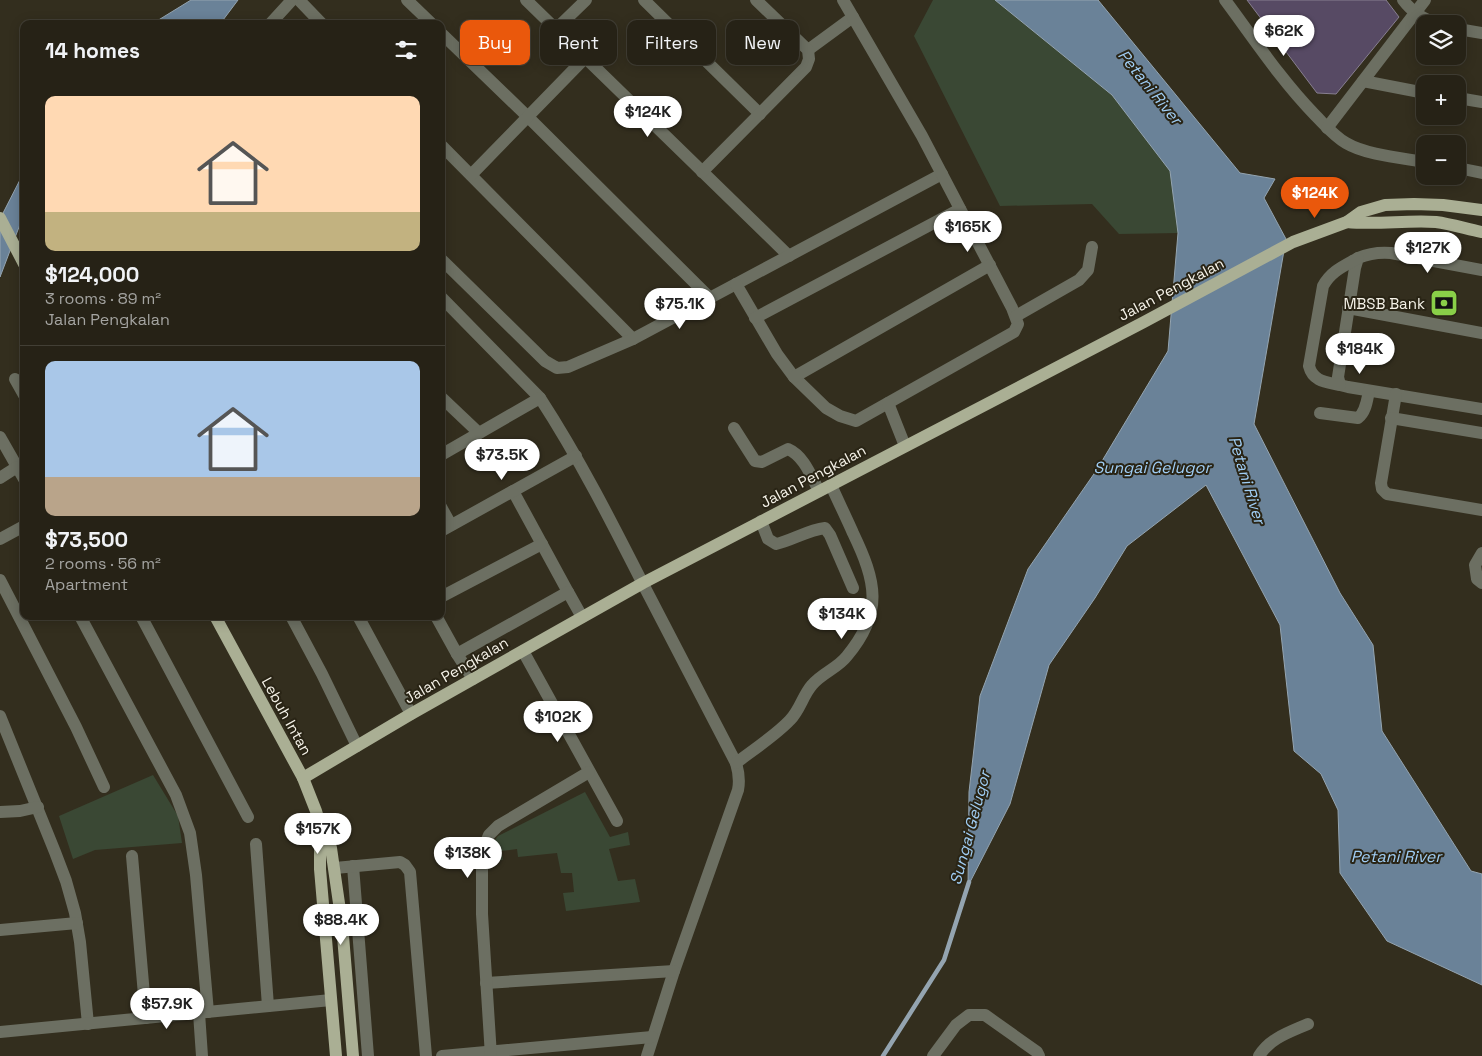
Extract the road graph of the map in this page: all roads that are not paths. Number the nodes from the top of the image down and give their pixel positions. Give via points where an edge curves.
1 (292, 0) edge
2 (299, 0) edge
3 (407, 0) edge
4 (526, 0) edge
5 (586, 0) edge
6 (644, 0) edge
7 (756, 0) edge
8 (843, 0) edge
9 (1225, 0) edge
10 (1403, 0) edge
11 (1425, 0) edge
12 (1415, 13) junction
13 (1418, 15) edge
14 (853, 17) junction
15 (274, 20) edge
16 (318, 20) edge
17 (428, 20) edge
18 (547, 20) edge
19 (565, 20) edge
20 (1466, 30) edge
21 (1482, 33) edge
22 (445, 37) edge
23 (808, 50) junction
24 (578, 65) edge
25 (592, 65) edge
26 (1363, 81) junction
27 (1416, 91) edge
28 (1466, 99) edge
29 (1482, 102) edge
30 (760, 114) junction
31 (527, 116) junction
32 (1327, 128) junction
33 (445, 153) edge
34 (1416, 160) edge
35 (1466, 170) edge
36 (702, 172) junction
37 (1482, 173) edge
38 (942, 174) junction
39 (471, 175) junction
40 (960, 209) junction
41 (1482, 210) edge
42 (0, 218) edge
43 (1347, 222) junction
44 (1482, 232) edge
45 (1092, 247) dead end
46 (20, 256) edge
47 (789, 256) junction
48 (1358, 258) junction
49 (445, 263) edge
50 (990, 265) junction
51 (1482, 270) edge
52 (736, 284) junction
53 (710, 298) junction
54 (445, 301) edge
55 (1348, 308) junction
56 (1016, 316) junction
57 (755, 318) junction
58 (1482, 333) edge
59 (633, 339) junction
60 (794, 377) junction
61 (16, 379) dead end
62 (1340, 385) junction
63 (20, 387) edge
64 (1369, 390) junction
65 (1396, 394) junction
66 (540, 398) junction
67 (445, 401) edge
68 (888, 403) junction
69 (1482, 409) edge
70 (1320, 414) dead end
71 (1391, 418) junction
72 (734, 428) dead end
73 (479, 433) junction
74 (1482, 433) edge
75 (0, 436) edge
76 (905, 446) junction
77 (445, 453) edge
78 (576, 456) junction
79 (20, 471) edge
80 (20, 473) edge
81 (0, 478) edge
82 (825, 488) junction
83 (513, 491) junction
84 (1482, 510) edge
85 (761, 522) junction
86 (20, 528) edge
87 (446, 528) edge
88 (0, 539) edge
89 (542, 544) junction
90 (1482, 553) edge
91 (0, 580) edge
92 (642, 583) junction
93 (1482, 583) edge
94 (853, 588) dead end
95 (568, 592) junction
96 (445, 595) edge
97 (582, 617) junction
98 (20, 619) edge
99 (21, 620) edge
100 (82, 620) edge
101 (143, 620) edge
102 (217, 620) edge
103 (293, 620) edge
104 (360, 620) edge
105 (438, 620) edge
106 (523, 651) junction
107 (457, 654) junction
108 (472, 679) junction
109 (411, 714) junction
110 (0, 716) edge
111 (357, 746) junction
112 (736, 762) junction
113 (589, 772) junction
114 (303, 778) junction
115 (104, 787) dead end
116 (38, 807) junction
117 (0, 812) edge
118 (248, 817) dead end
119 (617, 821) dead end
120 (323, 835) junction
121 (256, 844) dead end
122 (132, 856) dead end
123 (353, 866) junction
124 (335, 868) junction
125 (77, 923) junction
126 (0, 930) edge
127 (674, 971) junction
128 (486, 983) junction
129 (331, 1000) junction
130 (268, 1006) junction
131 (203, 1012) junction
132 (146, 1018) junction
133 (88, 1024) junction
134 (1308, 1024) dead end
135 (0, 1032) edge
136 (652, 1037) junction
137 (491, 1054) edge
138 (202, 1056) edge
139 (336, 1056) edge
140 (353, 1056) edge
141 (368, 1056) edge
142 (426, 1056) edge
143 (442, 1056) edge
144 (647, 1056) edge
145 (933, 1056) edge
146 (1039, 1056) edge
147 (1259, 1056) edge

1 - 15 street
2 - 16 street
3 - 17 street
4 - 18 street
5 - 19 street
6 - 30 street
7 - 23 street
8 - 14 street
9 - 32 street via 1275,68
10 - 12 street
11 - 12 street
12 - 13 street
12 - 26 street
14 - 23 street
14 - 38 street
20 - 21 street
22 - 31 street
23 - 30 street via 806,67
24 - 31 street
25 - 36 street
26 - 27 street
26 - 32 street
28 - 29 street
30 - 36 street
31 - 39 street
31 - 53 street
32 - 34 street via 1358,148
33 - 39 street
35 - 37 street
36 - 47 street
38 - 40 street
38 - 47 street
39 - 59 street
40 - 50 street
40 - 57 street
41 - 43 main road, Jalan Pengkalan via 1443,205 1385,205 1361,212
42 - 46 main road
43 - 44 main road, Jalan Pengkalan via 1438,222
43 - 76 main road, Jalan Pengkalan via 1293,242
45 - 56 street via 1088,270 1080,280
47 - 52 street
48 - 51 street via 1378,252 1391,253
48 - 55 street
48 - 62 street via 1333,272 1323,286 1310,366 1311,373 1318,380
49 - 59 street via 544,361 557,368 568,367
50 - 56 street
50 - 60 street
52 - 53 street
52 - 57 street
53 - 59 street
54 - 66 street
55 - 58 street
55 - 62 street via 1338,378
56 - 68 street via 1018,324 1014,332
57 - 60 street
60 - 68 street via 826,408 856,421
61 - 63 street
62 - 64 street
64 - 65 street
64 - 70 street via 1364,411 1358,418
65 - 69 street
65 - 71 street
66 - 73 street
66 - 78 street
67 - 73 street
68 - 76 street
71 - 74 street
71 - 84 street via 1382,489 1387,494
72 - 82 street via 755,461 762,462 788,449 795,452
73 - 77 street
75 - 79 street
76 - 82 main road, Jalan Pengkalan
78 - 83 street
78 - 92 street
80 - 81 street
82 - 85 main road, Jalan Pengkalan
82 - 112 street via 864,556 873,584 870,614 863,633 847,657 812,684 790,721
83 - 87 street
83 - 89 street
85 - 92 main road, Jalan Pengkalan
85 - 94 street via 768,539 776,544 826,528
86 - 88 street
89 - 95 street
89 - 96 street
90 - 93 street via 1475,565 1477,579
91 - 98 street
92 - 97 main road, Jalan Pengkalan
92 - 112 street
95 - 97 street
95 - 107 street
97 - 106 main road, Jalan Pengkalan
99 - 115 street
100 - 131 street via 176,795 190,833 196,874
101 - 118 street
102 - 114 main road, Lebuh Intan
103 - 111 street
104 - 109 street
105 - 107 street
106 - 108 main road, Jalan Pengkalan
106 - 113 street
107 - 108 street
108 - 109 main road, Jalan Pengkalan
109 - 111 main road, Jalan Pengkalan
110 - 116 street
111 - 114 main road, Jalan Pengkalan
112 - 127 street via 740,782 738,790
113 - 119 street
113 - 128 street via 498,826 489,835 482,862
114 - 120 main road, Lebuh Intan
116 - 117 street
116 - 125 street via 66,882
120 - 124 main road, Lebuh Intan via 331,848
120 - 129 main road, Lebuh Intan via 320,869
121 - 130 street
122 - 132 street
123 - 124 street
123 - 141 street
123 - 142 street via 400,862 410,872
124 - 140 main road, Lebuh Intan
125 - 126 street
125 - 133 street
127 - 128 street
127 - 136 street
128 - 137 street
129 - 130 street
129 - 139 main road, Lebuh Intan
130 - 131 street
131 - 132 street
131 - 138 street
132 - 133 street
133 - 135 street
134 - 147 street via 1275,1039
136 - 137 street
136 - 144 street
137 - 143 street
145 - 146 street via 956,1025 969,1015 985,1015

